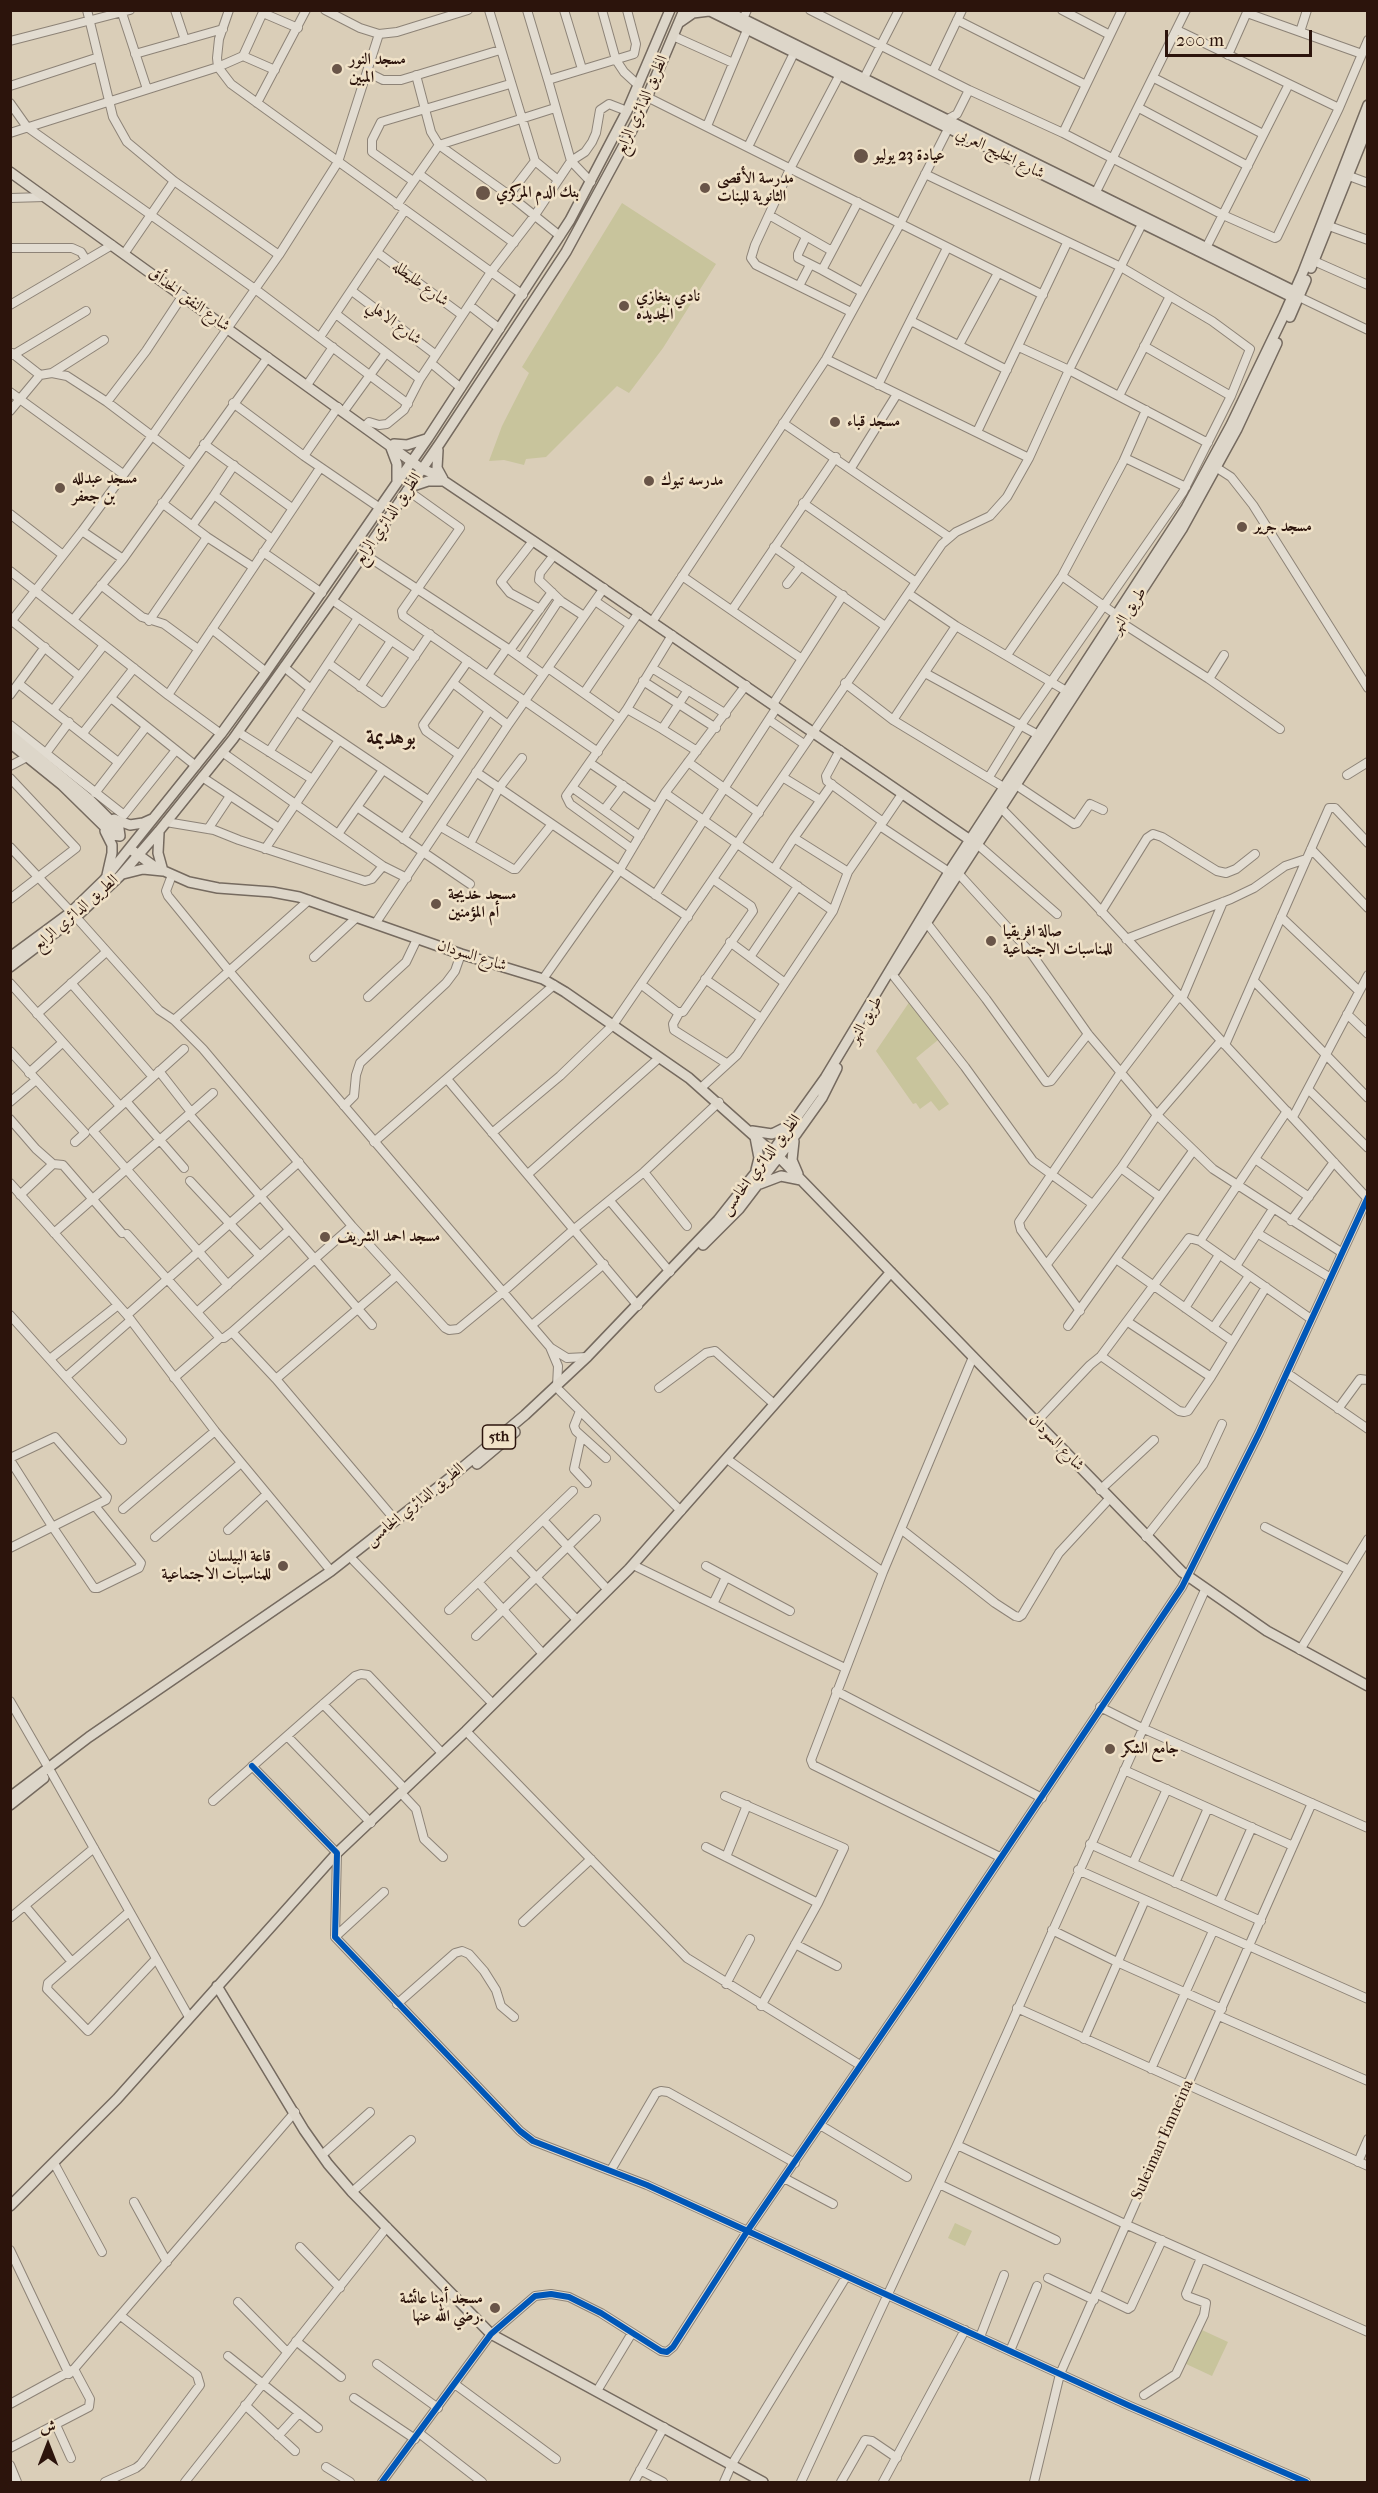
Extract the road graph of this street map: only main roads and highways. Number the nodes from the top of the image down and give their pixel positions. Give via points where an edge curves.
1 (684, 10) edge
2 (724, 10) edge
3 (708, 11) edge
4 (668, 12) edge
5 (745, 15) edge
6 (679, 24) junction
7 (1368, 105) edge
8 (951, 121) junction
9 (1368, 126) edge
10 (1009, 155) junction
11 (10, 172) edge
12 (1303, 272) junction
13 (1274, 285) junction
14 (1295, 295) junction
15 (1284, 315) junction
16 (428, 438) junction
17 (440, 443) junction
18 (391, 444) junction
19 (413, 460) junction
20 (426, 469) junction
21 (444, 481) junction
22 (396, 484) junction
23 (408, 489) junction
24 (1120, 619) junction
25 (294, 633) junction
26 (304, 640) junction
27 (10, 734) edge
28 (1043, 737) junction
29 (10, 743) edge
30 (102, 818) junction
31 (154, 818) junction
32 (977, 829) junction
33 (159, 831) junction
34 (960, 833) junction
35 (974, 842) junction
36 (963, 851) junction
37 (134, 852) junction
38 (168, 873) junction
39 (953, 873) junction
40 (121, 875) junction
41 (106, 877) junction
42 (73, 915) junction
43 (10, 957) edge
44 (10, 967) edge
45 (890, 974) junction
46 (837, 1069) joint
47 (795, 1120) junction
48 (750, 1130) junction
49 (797, 1133) junction
50 (776, 1154) junction
51 (755, 1181) junction
52 (802, 1181) junction
53 (891, 1272) junction
54 (558, 1388) junction
55 (412, 1512) junction
56 (1368, 1686) edge
57 (50, 1770) junction
58 (10, 1797) edge
59 (10, 1805) edge
60 (217, 1986) junction
61 (12, 2202) edge
62 (763, 2482) edge

1 - 6 main road, الطريق الدائري الرابع
2 - 5 main road, شارع الخليج العربي
3 - 6 main road via 693,13
3 - 8 main road, شارع الخليج العربي via 839,75
4 - 16 main road, الطريق الدائري الرابع via 627,111 591,182 523,295
5 - 8 main road, شارع الخليج العربي
6 - 17 main road, الطريق الدائري الرابع via 624,148 566,252
7 - 12 main road, طريق النهر
8 - 10 main road, شارع الخليج العربي
8 - 10 main road, شارع الخليج العربي
9 - 14 main road, طريق النهر via 1314,261
10 - 13 main road, شارع الخليج العربي via 1142,224
10 - 13 main road, شارع الخليج العربي via 1096,192
11 - 18 main road, شارع النفق الحدأق
12 - 13 main road via 1291,282
12 - 14 main road, طريق النهر
13 - 14 main road, شارع الخليج العربي
13 - 15 main road
14 - 15 main road, طريق النهر
14 - 24 main road, طريق النهر via 1217,468 1182,529
15 - 24 main road, طريق النهر via 1210,465
16 - 18 main road via 413,444
16 - 19 main road, الطريق الدائري الرابع
17 - 20 main road, الطريق الدائري الرابع
17 - 21 main road via 436,459
18 - 19 main road, شارع النفق الحدأق
18 - 22 main road via 397,464
19 - 20 main road, شارع النفق الحدأق
19 - 22 main road, الطريق الدائري الرابع
20 - 21 main road, شارع النفق الحدأق
20 - 23 main road, الطريق الدائري الرابع
21 - 23 main road via 428,481
21 - 34 main road, شارع النفق الحدأق
22 - 25 main road, الطريق الدائري الرابع
23 - 26 main road, الطريق الدائري الرابع
24 - 28 main road, طريق النهر
24 - 28 main road, طريق النهر via 1068,692
25 - 26 main road
25 - 31 main road, الطريق الدائري الرابع
26 - 33 main road, الطريق الدائري الرابع via 238,732
27 - 30 main road
28 - 32 main road, طريق النهر
28 - 35 main road, طريق النهر via 1001,808
29 - 30 main road
30 - 31 main road via 130,825
30 - 41 main road via 112,845
31 - 37 main road, الطريق الدائري الرابع
32 - 34 main road
32 - 35 main road, طريق النهر
33 - 37 main road, الطريق الدائري الرابع
33 - 38 main road via 158,853
34 - 35 main road, شارع النفق الحدأق
34 - 36 main road
35 - 36 main road, طريق النهر
35 - 39 main road, طريق النهر
36 - 39 main road, طريق النهر
37 - 38 main road, شارع السودان
37 - 40 main road, الطريق الدائري الرابع
37 - 41 main road, الطريق الدائري الرابع
38 - 40 main road via 143,868
38 - 48 main road, شارع السودان via 197,884 283,893 309,900 543,979 702,1087
39 - 45 main road, طريق النهر
39 - 45 main road, طريق النهر via 926,922
40 - 42 main road, الطريق الدائري الرابع
41 - 42 main road, الطريق الدائري الرابع
42 - 43 main road, الطريق الدائري الرابع
42 - 44 main road, الطريق الدائري الرابع
45 - 46 main road, طريق النهر
45 - 47 main road, الطريق الدائري الخامس / 5th
46 - 49 main road, الطريق الدائري الخامس / 5th
47 - 48 main road via 772,1134
47 - 50 main road, الطريق الدائري الخامس / 5th
48 - 50 main road, شارع السودان
48 - 51 main road via 759,1158
49 - 50 main road, الطريق الدائري الخامس / 5th
49 - 52 main road via 792,1154
50 - 51 main road, الطريق الدائري الخامس / 5th
50 - 52 main road, شارع السودان
51 - 52 main road via 780,1176
51 - 54 main road, الطريق الدائري الخامس / 5th
51 - 54 main road, الطريق الدائري الخامس / 5th via 730,1219
52 - 53 main road, شارع السودان
53 - 56 main road, شارع السودان via 1188,1577 1248,1620
53 - 60 main road via 633,1565 337,1853
54 - 55 main road, الطريق الدائري الخامس / 5th via 498,1447
55 - 57 main road, الطريق الدائري الخامس / 5th
55 - 57 main road, الطريق الدائري الخامس / 5th via 354,1561
57 - 58 main road, الطريق الدائري الخامس / 5th
57 - 59 main road, الطريق الدائري الخامس / 5th
60 - 61 main road via 117,2099
60 - 62 main road via 322,2155 352,2192 491,2334

